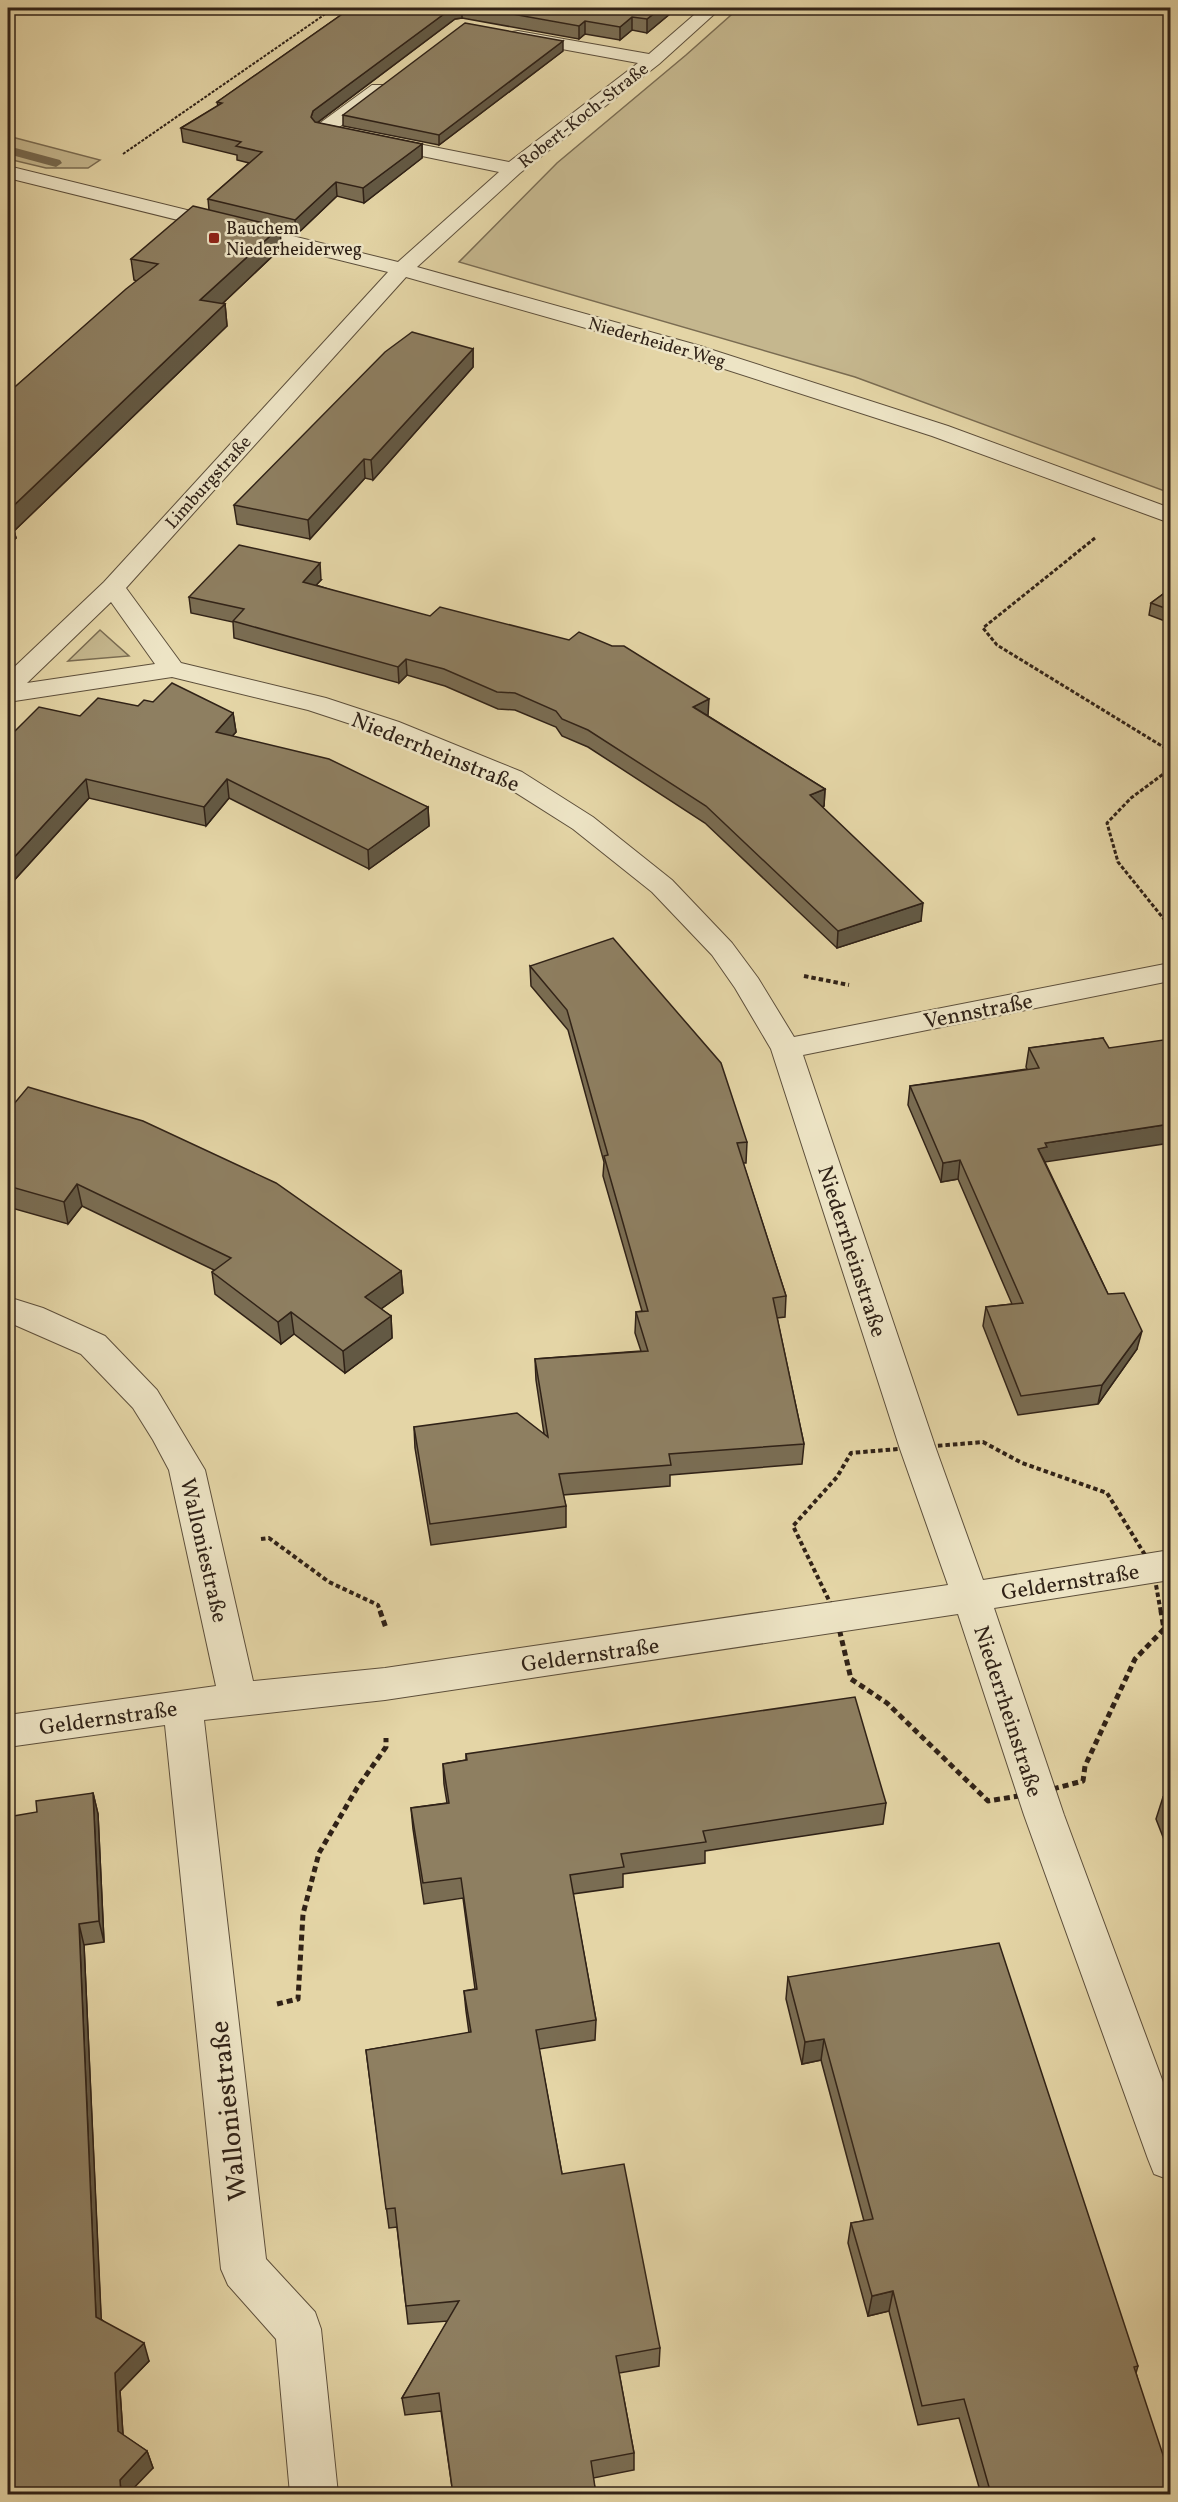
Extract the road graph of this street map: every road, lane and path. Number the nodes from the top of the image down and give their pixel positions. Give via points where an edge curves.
1 (334, 8) edge
2 (712, 8) edge
3 (495, 31) edge
4 (653, 60) junction
5 (393, 78) edge
6 (513, 169) junction
7 (8, 172) edge
8 (73, 189) junction
9 (402, 269) junction
10 (1138, 504) junction
11 (1170, 516) edge
12 (113, 587) junction
13 (172, 669) junction
14 (8, 687) edge
15 (8, 694) edge
16 (1170, 751) edge
17 (1170, 769) edge
18 (1170, 972) edge
19 (786, 1049) junction
20 (8, 1309) edge
21 (204, 1547) junction
22 (1170, 1565) edge
23 (971, 1597) junction
24 (396, 1682) junction
25 (238, 1699) junction
26 (183, 1707) junction
27 (8, 1731) edge
28 (218, 2018) junction
29 (1170, 2159) edge
30 (314, 2494) edge

1 - 8 path
2 - 4 street, Robert-Koch-Straße
3 - 4 street, Robert-Koch-Straße
4 - 6 street, Robert-Koch-Straße
5 - 6 street, Robert-Koch-Straße via 323,130
6 - 9 street, Robert-Koch-Straße
7 - 8 street, Niederheider Weg
8 - 9 street, Niederheider Weg
9 - 10 street, Niederheider Weg via 721,360 940,431
9 - 12 street, Limburgstraße
10 - 11 street, Niederheider Weg
10 - 16 path via 983,628 997,645
12 - 13 street
12 - 14 street, Limburgstraße
13 - 15 street, Niederrheinstraße
13 - 19 street, Niederrheinstraße via 317,704 390,728 512,778 583,823 662,886 722,949
17 - 18 path via 1131,798 1107,823 1118,862 1167,923 1135,931
18 - 19 street, Vennstraße
19 - 23 street, Niederrheinstraße
20 - 21 street, Walloniestraße via 93,1345 145,1398 187,1470
21 - 24 path via 269,1538 329,1582 378,1605
21 - 25 street, Walloniestraße
22 - 23 street, Geldernstraße
23 - 24 street, Geldernstraße
23 - 29 street, Niederrheinstraße via 1044,1815
24 - 25 street, Geldernstraße
24 - 28 path via 386,1747 319,1853 303,1914 298,1999
25 - 26 street, Geldernstraße
26 - 27 street, Geldernstraße
26 - 28 street, Walloniestraße
28 - 30 street, Walloniestraße via 244,2269 298,2329

